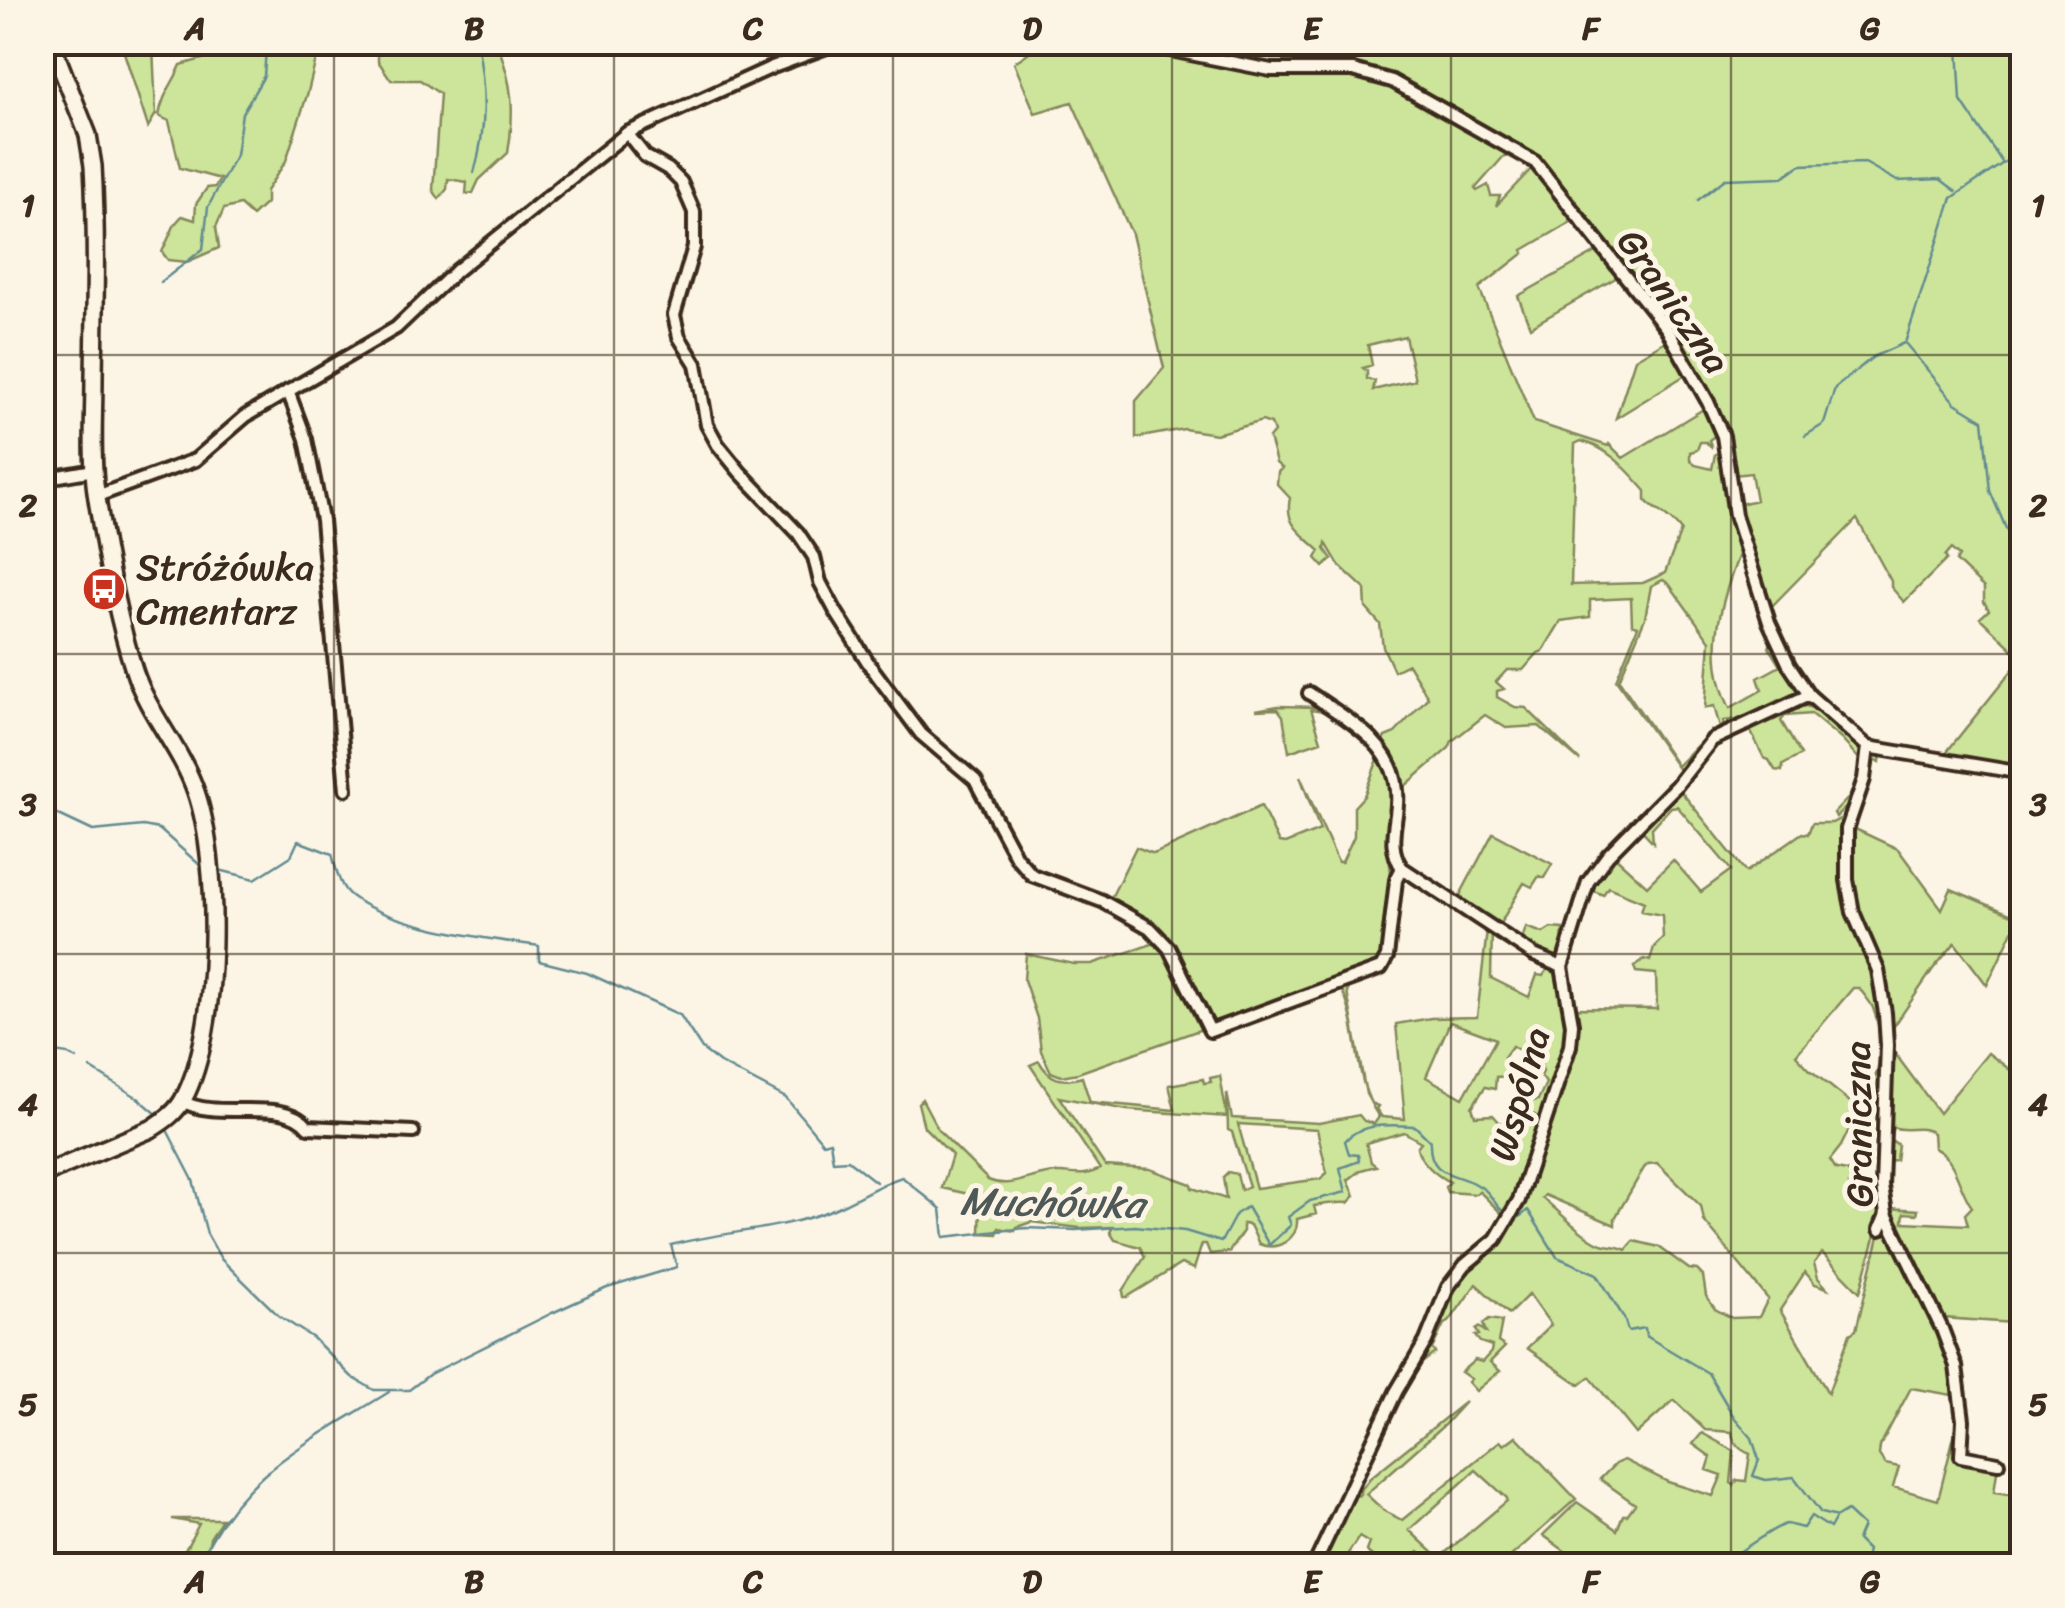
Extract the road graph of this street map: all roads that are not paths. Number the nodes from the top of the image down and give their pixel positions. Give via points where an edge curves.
1 (51, 42) edge
2 (840, 42) edge
3 (1130, 42) edge
4 (627, 134) junction
5 (288, 391) junction
6 (94, 470) junction
7 (42, 479) edge
8 (97, 496) junction
9 (1309, 693) dead end
10 (1809, 695) junction
11 (1868, 747) junction
12 (2022, 773) edge
13 (346, 789) dead end
14 (1402, 868) junction
15 (1562, 967) junction
16 (182, 1101) junction
17 (413, 1132) dead end
18 (42, 1175) edge
19 (1886, 1214) junction
20 (1880, 1229) dead end
21 (1998, 1463) dead end
22 (1314, 1566) edge

1 - 6 main road via 88,135 93,166
2 - 4 street
3 - 10 street, Graniczna via 1271,70 1353,70 1392,81 1535,162 1667,329 1723,436 1735,515 1769,622
4 - 5 street via 456,271 396,328
4 - 14 street via 681,182 694,212 694,247 674,315 696,364 707,424 740,472 798,533 871,667 921,734 975,780 1032,874 1150,928 1169,948 1210,1031 1382,968
5 - 8 street via 195,460
5 - 13 street via 306,439 322,520
6 - 7 street
6 - 8 main road
8 - 16 main road via 132,662 186,765 210,868 204,1020
9 - 14 street via 1369,735 1384,756 1398,789 1392,837
10 - 11 street, Graniczna
10 - 15 street, Wspólna via 1712,740 1588,882
11 - 12 street
11 - 19 street, Graniczna via 1848,829 1847,880 1852,912 1878,970 1885,1013
14 - 15 street
15 - 22 street, Wspólna via 1570,1046 1510,1215 1496,1239 1448,1287
16 - 17 street via 227,1111 288,1112 308,1126
16 - 18 main road via 162,1122
19 - 20 street
19 - 21 street, Graniczna via 1956,1366 1961,1456

